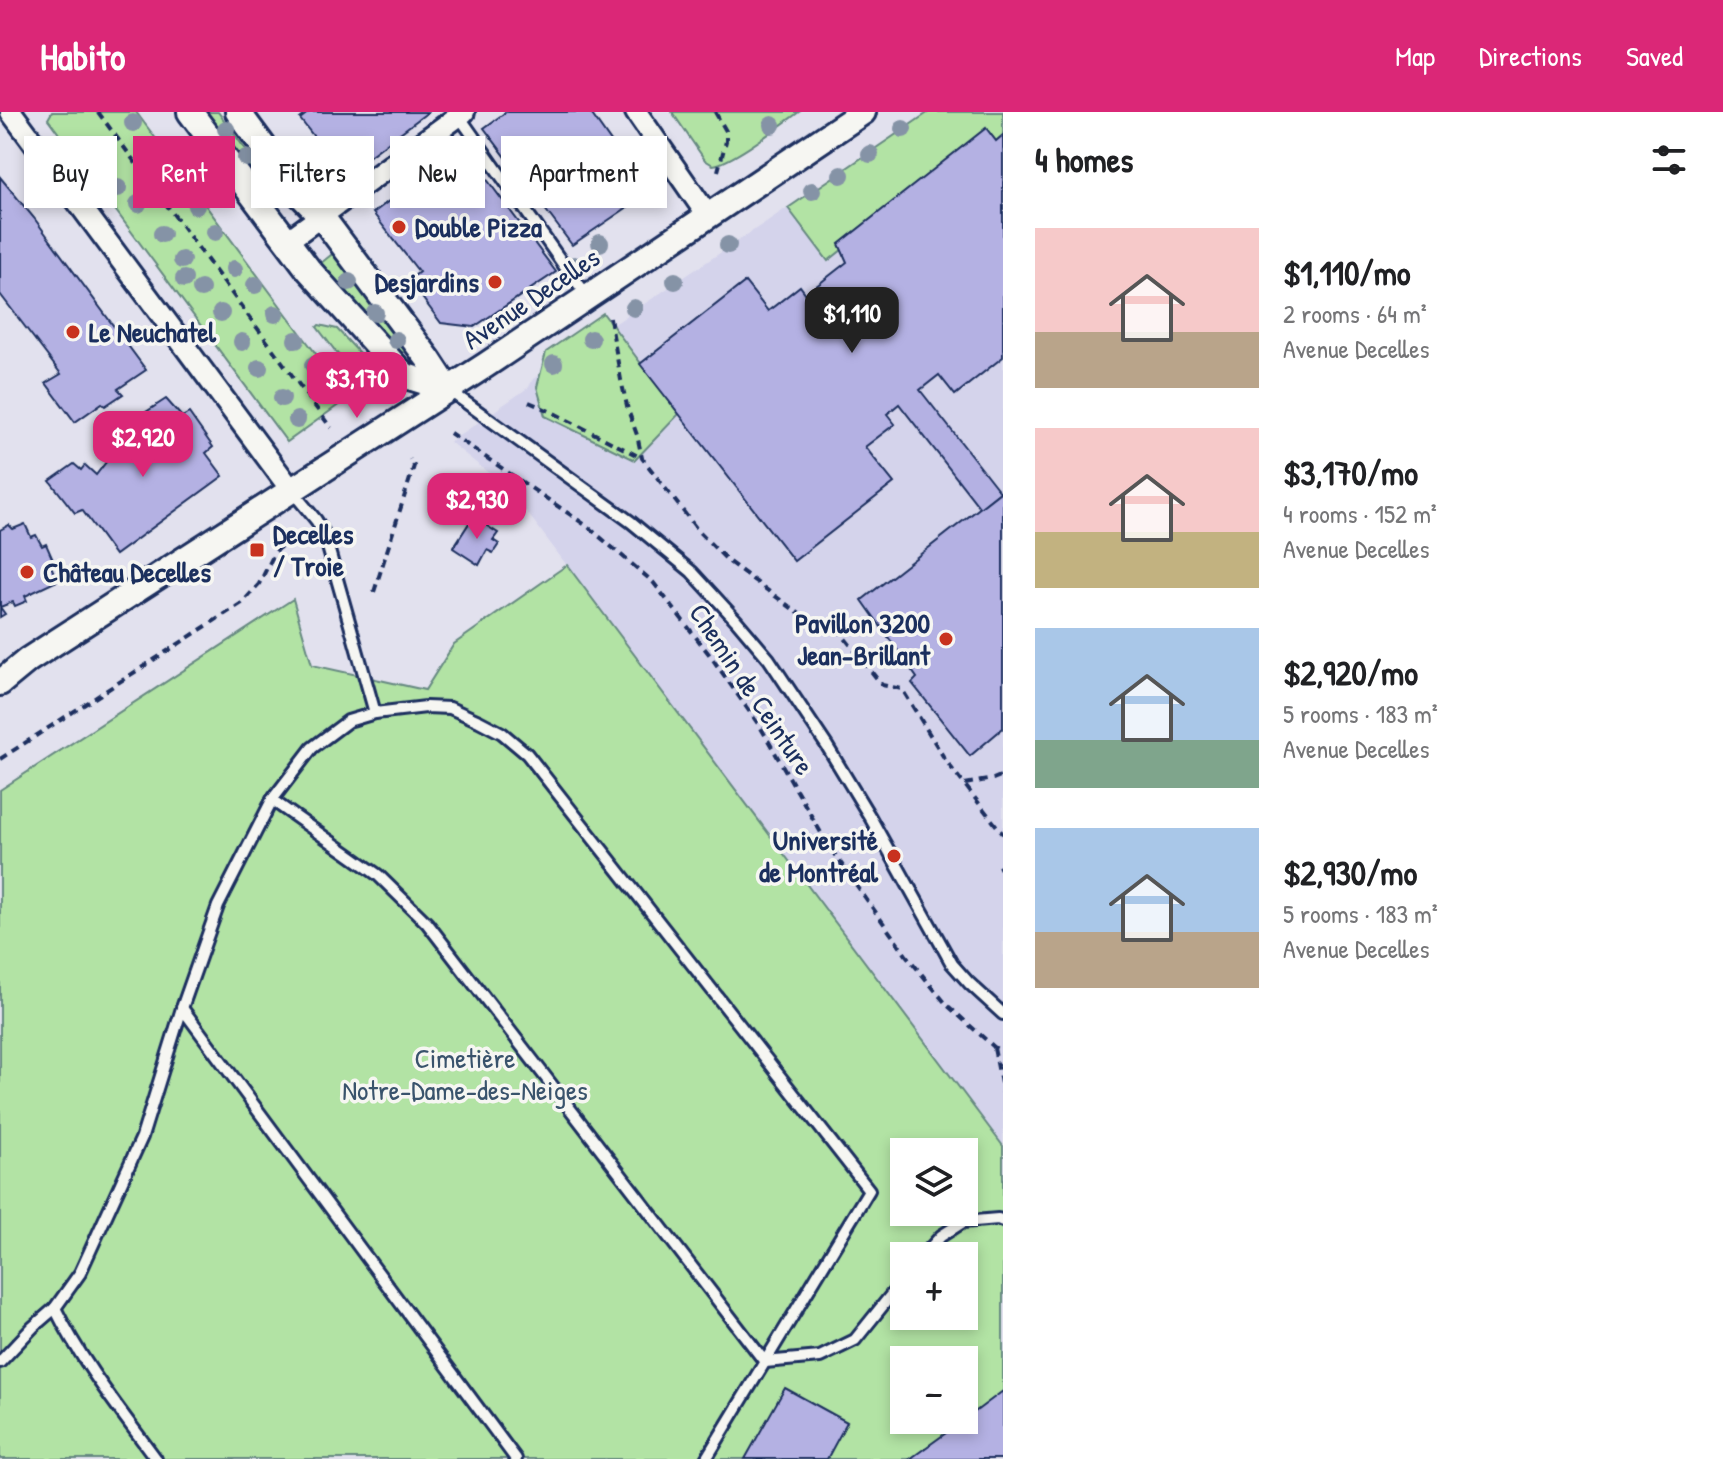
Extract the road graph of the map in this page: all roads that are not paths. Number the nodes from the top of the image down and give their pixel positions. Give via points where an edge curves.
1 (11, 112) edge
2 (190, 112) edge
3 (238, 112) edge
4 (636, 112) edge
5 (863, 112) edge
6 (461, 114) edge
7 (708, 216) junction
8 (322, 217) junction
9 (287, 241) junction
10 (588, 296) junction
11 (448, 389) junction
12 (292, 491) junction
13 (28, 660) junction
14 (0, 670) edge
15 (0, 683) edge
16 (375, 713) junction
17 (272, 800) junction
18 (182, 1008) junction
19 (1003, 1014) edge
20 (1003, 1221) edge
21 (936, 1242) edge
22 (890, 1296) edge
23 (55, 1308) junction
24 (0, 1362) edge
25 (765, 1362) junction
26 (156, 1459) edge
27 (516, 1459) edge
28 (706, 1459) edge

1 - 12 street
2 - 9 street
3 - 8 street
4 - 7 street
5 - 7 street, Avenue Decelles
6 - 8 street
6 - 10 lane
7 - 10 street, Avenue Decelles
8 - 9 street
8 - 11 street
9 - 11 street via 398,369
10 - 11 street, Avenue Decelles
11 - 12 street, Avenue Decelles
11 - 19 lane via 641,530 692,572 736,620 827,746 952,964
12 - 13 street, Avenue Decelles
12 - 16 lane via 324,533
13 - 14 street, Avenue Decelles
13 - 15 street, Avenue Decelles
16 - 17 lane via 348,721 312,748
16 - 25 lane via 450,708 502,733 527,754 869,1190
17 - 18 lane via 218,906
17 - 25 lane via 378,875 427,923
18 - 23 lane via 142,1137 80,1273
18 - 27 lane
20 - 21 lane via 963,1222
22 - 25 lane via 855,1340 820,1357
23 - 24 lane
23 - 26 lane via 86,1364
25 - 28 lane

